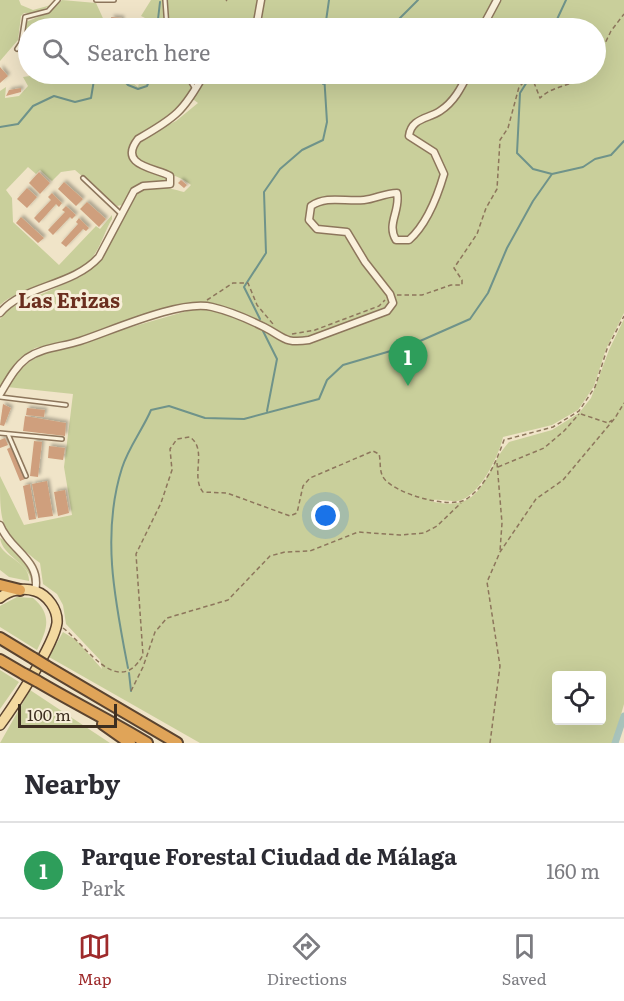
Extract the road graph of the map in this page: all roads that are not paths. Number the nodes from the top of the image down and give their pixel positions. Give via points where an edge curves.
1 (58, 0) edge
2 (96, 0) edge
3 (114, 0) edge
4 (165, 0) edge
5 (261, 0) edge
6 (497, 0) edge
7 (25, 18) edge
8 (167, 18) edge
9 (258, 18) edge
10 (487, 18) edge
11 (192, 84) edge
12 (199, 84) edge
13 (463, 84) edge
14 (196, 91) junction
15 (83, 178) dead end
16 (121, 214) junction
17 (0, 313) edge
18 (0, 395) edge
19 (66, 405) dead end
20 (0, 433) edge
21 (8, 434) junction
22 (62, 440) dead end
23 (26, 476) dead end
24 (1, 529) edge
25 (0, 585) edge
26 (20, 590) junction
27 (35, 591) junction
28 (0, 598) edge
29 (0, 638) edge
30 (0, 660) edge
31 (71, 701) junction
32 (0, 725) edge
33 (130, 743) edge
34 (147, 743) edge
35 (177, 743) edge

1 - 7 lane via 48,11
2 - 3 lane
4 - 8 lane
5 - 9 street
6 - 10 street
11 - 14 lane
12 - 14 street
13 - 18 street via 440,111 410,128 409,136 434,152 444,174 436,198 409,240 396,240 392,234 400,204 397,193 366,200 320,200 311,206 309,220 317,229 347,232 390,294 393,303 387,311 297,342 284,341 265,327 212,307 192,306 46,349 20,365
14 - 16 street via 180,111 133,145 135,159 145,168 170,176 170,184 139,187
15 - 16 lane
16 - 17 street via 91,266 69,280 8,304
18 - 19 lane
20 - 21 lane
21 - 22 lane
21 - 23 lane
24 - 27 street via 37,573
25 - 26 highway
26 - 27 main road
26 - 28 main road
27 - 32 main road via 55,609 57,624
29 - 35 highway, bridge
30 - 31 highway, bridge
31 - 33 highway
31 - 34 highway via 85,705

